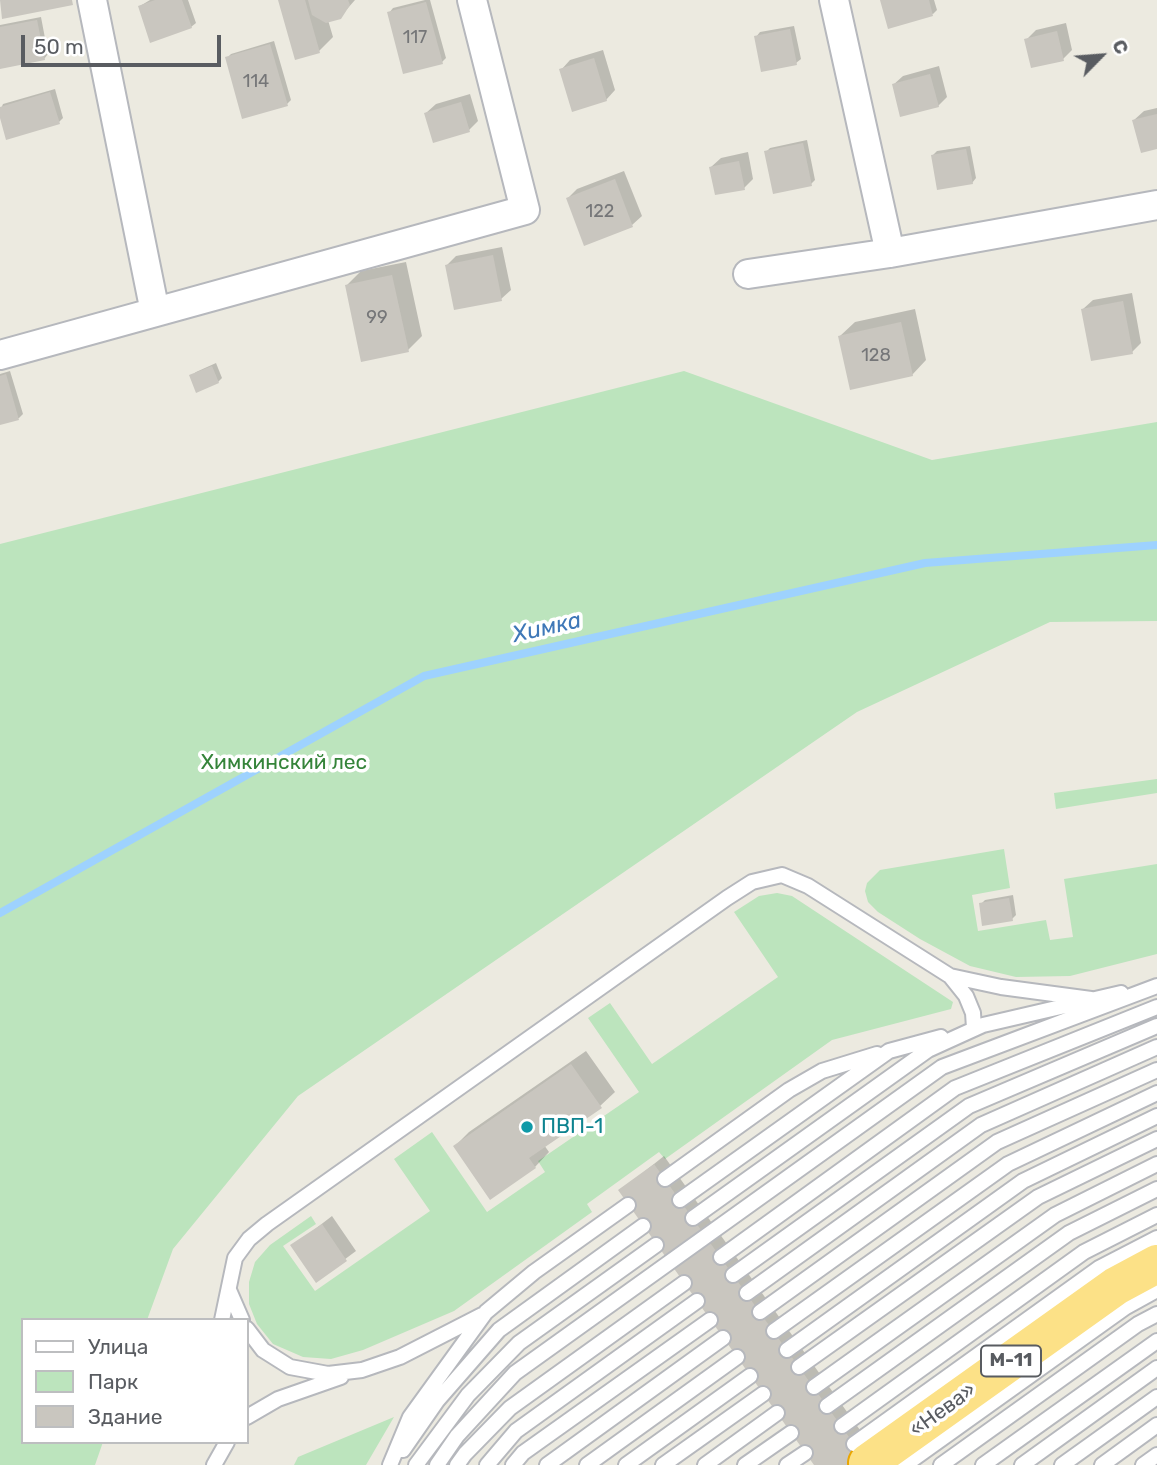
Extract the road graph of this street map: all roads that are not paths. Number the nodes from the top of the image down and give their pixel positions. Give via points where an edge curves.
1 (93, 0) edge
2 (472, 0) edge
3 (834, 0) edge
4 (1157, 205) edge
5 (890, 253) junction
6 (748, 274) dead end
7 (155, 312) junction
8 (0, 355) edge
9 (950, 976) junction
10 (1157, 986) edge
11 (1091, 999) junction
12 (1157, 1007) edge
13 (979, 1026) junction
14 (1157, 1026) edge
15 (1157, 1047) edge
16 (888, 1051) junction
17 (1157, 1070) edge
18 (1157, 1093) edge
19 (1157, 1116) edge
20 (1157, 1139) edge
21 (1157, 1164) edge
22 (665, 1179) dead end
23 (1157, 1189) edge
24 (680, 1200) dead end
25 (628, 1205) dead end
26 (1157, 1215) edge
27 (693, 1219) dead end
28 (643, 1226) dead end
29 (1157, 1238) edge
30 (656, 1245) dead end
31 (721, 1257) dead end
32 (1157, 1264) edge
33 (733, 1275) dead end
34 (684, 1283) dead end
35 (229, 1290) junction
36 (1157, 1290) edge
37 (747, 1293) dead end
38 (697, 1301) dead end
39 (486, 1312) junction
40 (760, 1312) dead end
41 (1157, 1314) edge
42 (222, 1318) edge
43 (241, 1318) edge
44 (710, 1320) dead end
45 (248, 1330) edge
46 (774, 1331) dead end
47 (723, 1338) dead end
48 (1157, 1341) edge
49 (787, 1350) dead end
50 (737, 1357) dead end
51 (800, 1367) dead end
52 (1157, 1368) edge
53 (362, 1370) junction
54 (750, 1376) dead end
55 (814, 1387) dead end
56 (763, 1394) dead end
57 (1157, 1397) edge
58 (827, 1406) dead end
59 (777, 1413) dead end
60 (248, 1416) edge
61 (1157, 1425) edge
62 (842, 1426) dead end
63 (790, 1433) dead end
64 (226, 1444) edge
65 (805, 1452) dead end
66 (1157, 1455) edge
67 (876, 1457) edge
68 (214, 1465) edge
69 (392, 1465) edge
70 (416, 1465) edge
71 (437, 1465) edge
72 (457, 1465) edge
73 (487, 1465) edge
74 (513, 1465) edge
75 (547, 1465) edge
76 (587, 1465) edge
77 (626, 1465) edge
78 (663, 1465) edge
79 (705, 1465) edge
80 (745, 1465) edge
81 (787, 1465) edge
82 (941, 1465) edge
83 (983, 1465) edge
84 (1022, 1465) edge
85 (1062, 1465) edge
86 (1102, 1465) edge
87 (1143, 1465) edge

1 - 7 street
2 - 7 street via 525,210
3 - 5 street
4 - 5 street
5 - 6 street
7 - 8 street
9 - 11 lane via 1001,988
9 - 13 lane via 966,996
9 - 35 lane via 808,886 782,875 752,882 267,1224 235,1258
10 - 11 lane
10 - 71 lane via 942,1067 515,1373
11 - 13 lane
12 - 31 lane via 955,1088
13 - 16 lane
13 - 27 lane via 928,1050
14 - 33 lane via 969,1106
15 - 37 lane via 981,1125
16 - 22 lane via 822,1071
16 - 24 lane
17 - 40 lane via 997,1142
18 - 46 lane via 1007,1164
19 - 49 lane via 1023,1181
20 - 51 lane via 1038,1197
21 - 55 lane via 1055,1215
23 - 58 lane via 1069,1233
25 - 39 lane
26 - 62 lane via 1084,1252
28 - 69 lane via 499,1329 437,1401
29 - 67 lane via 1099,1268
30 - 70 lane via 519,1343 468,1395
32 - 67 highway, «Нева» / М-11 via 1116,1286
34 - 72 lane via 510,1408
35 - 42 lane
35 - 43 lane
36 - 67 lane
38 - 73 lane via 516,1431
39 - 53 lane via 400,1357
39 - 69 lane via 410,1417
41 - 82 lane
44 - 74 lane via 523,1453
45 - 53 lane via 263,1350 290,1367 328,1374
47 - 75 lane
48 - 83 lane
50 - 76 lane
52 - 84 lane
53 - 60 lane via 278,1399
54 - 77 lane
56 - 78 lane
57 - 85 lane
59 - 79 lane
61 - 86 lane
63 - 80 lane
64 - 68 lane
65 - 81 lane
66 - 87 lane

